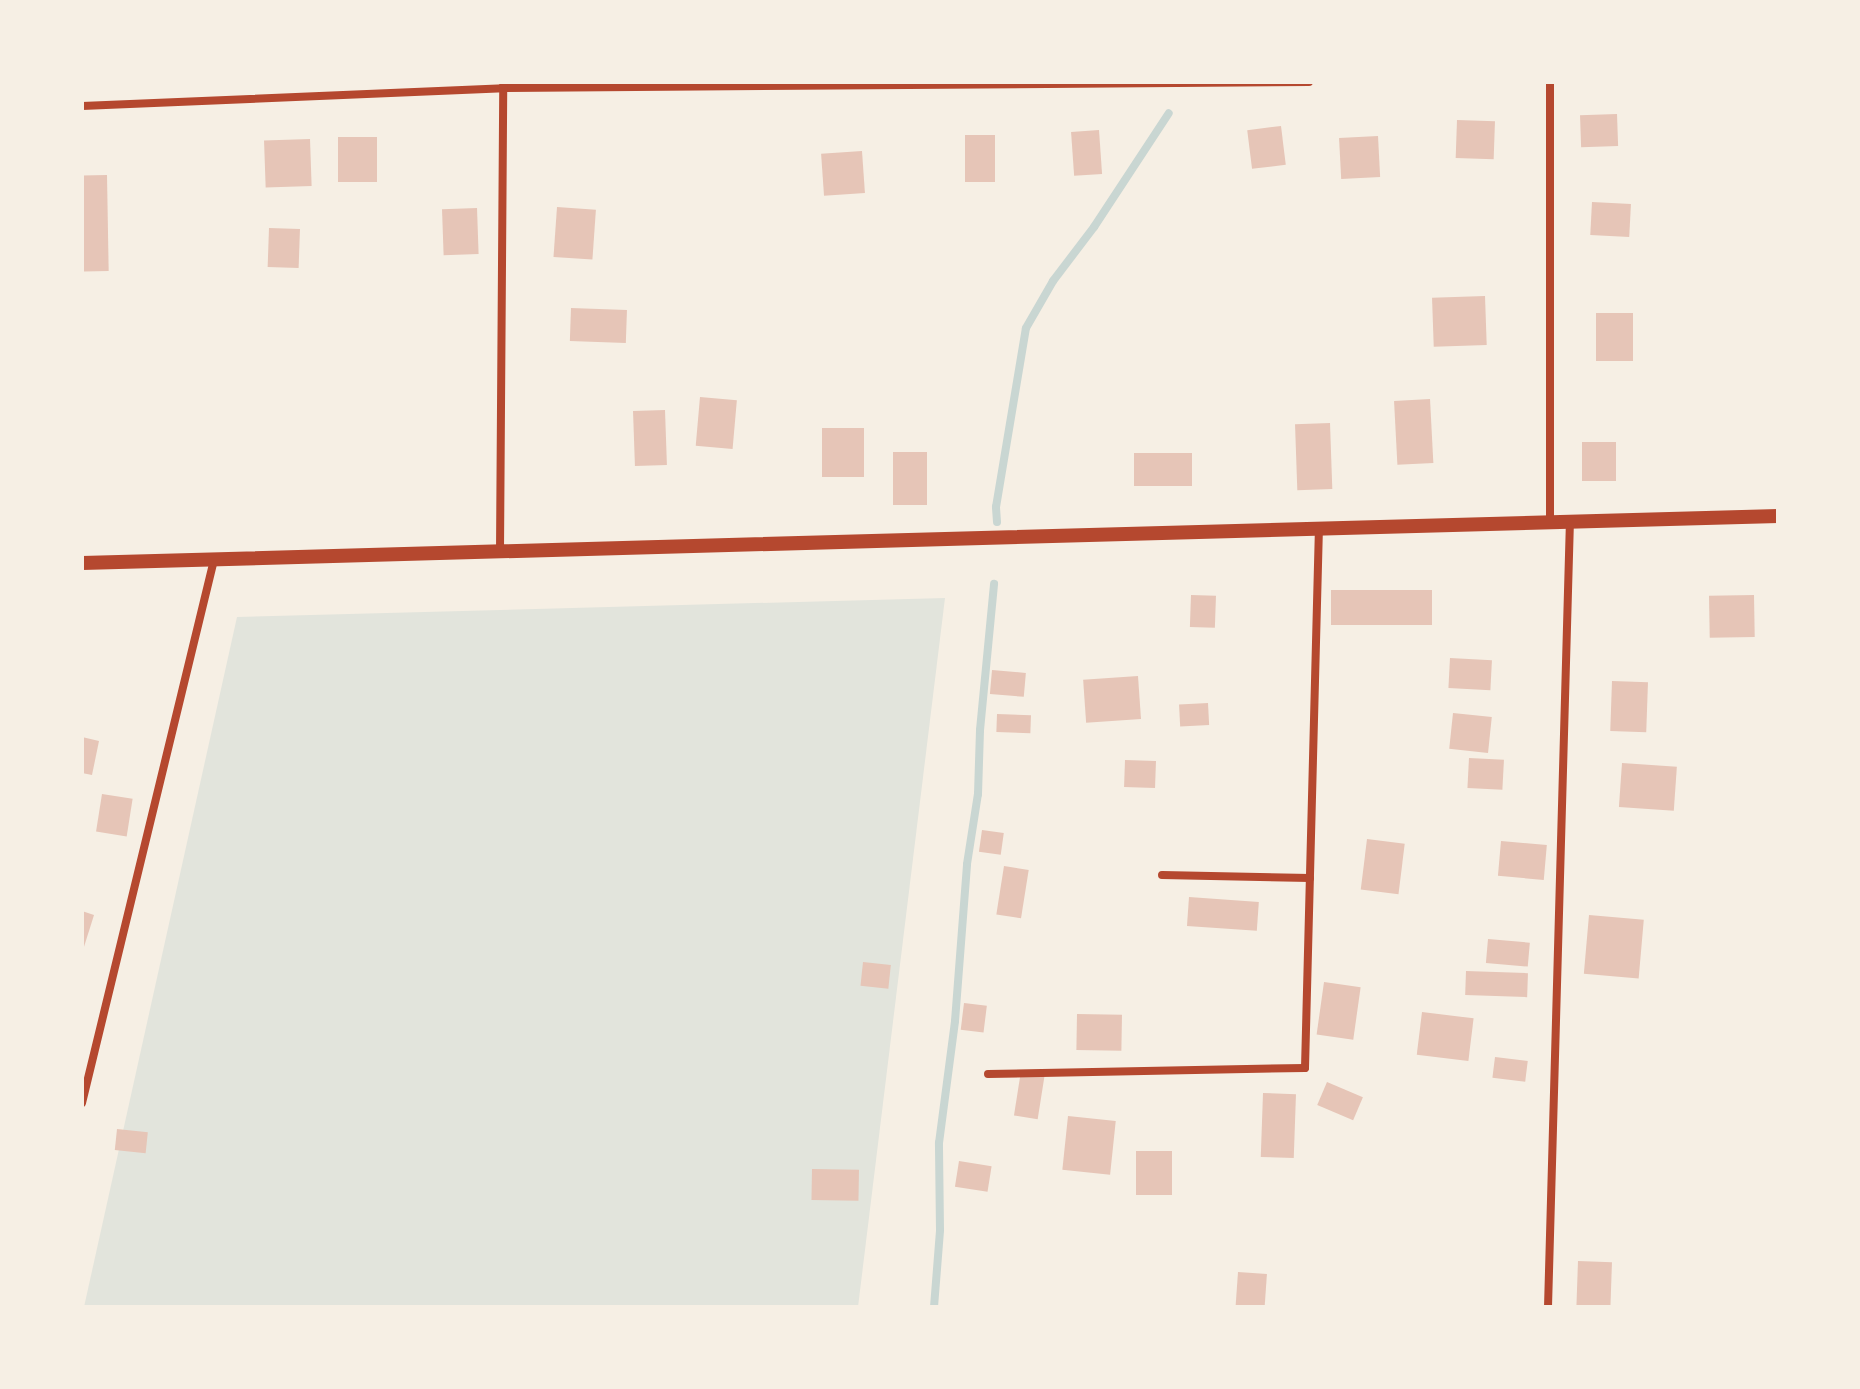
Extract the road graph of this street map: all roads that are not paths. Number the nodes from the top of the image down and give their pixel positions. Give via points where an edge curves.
1 (1309, 82) edge
2 (1550, 82) edge
3 (504, 85) edge
4 (82, 106) edge
5 (1778, 516) edge
6 (1570, 519) junction
7 (1550, 520) junction
8 (1319, 527) junction
9 (500, 551) junction
10 (214, 560) junction
11 (82, 563) edge
12 (1162, 875) dead end
13 (1310, 878) junction
14 (988, 1074) dead end
15 (82, 1103) edge
16 (1548, 1307) edge

1 - 3 street
2 - 7 street
3 - 4 street
3 - 9 street
5 - 6 street
6 - 7 street
6 - 16 street
7 - 8 street
8 - 9 street
8 - 13 street
9 - 10 street
10 - 11 street
10 - 15 street
12 - 13 street
13 - 14 street via 1305,1068

